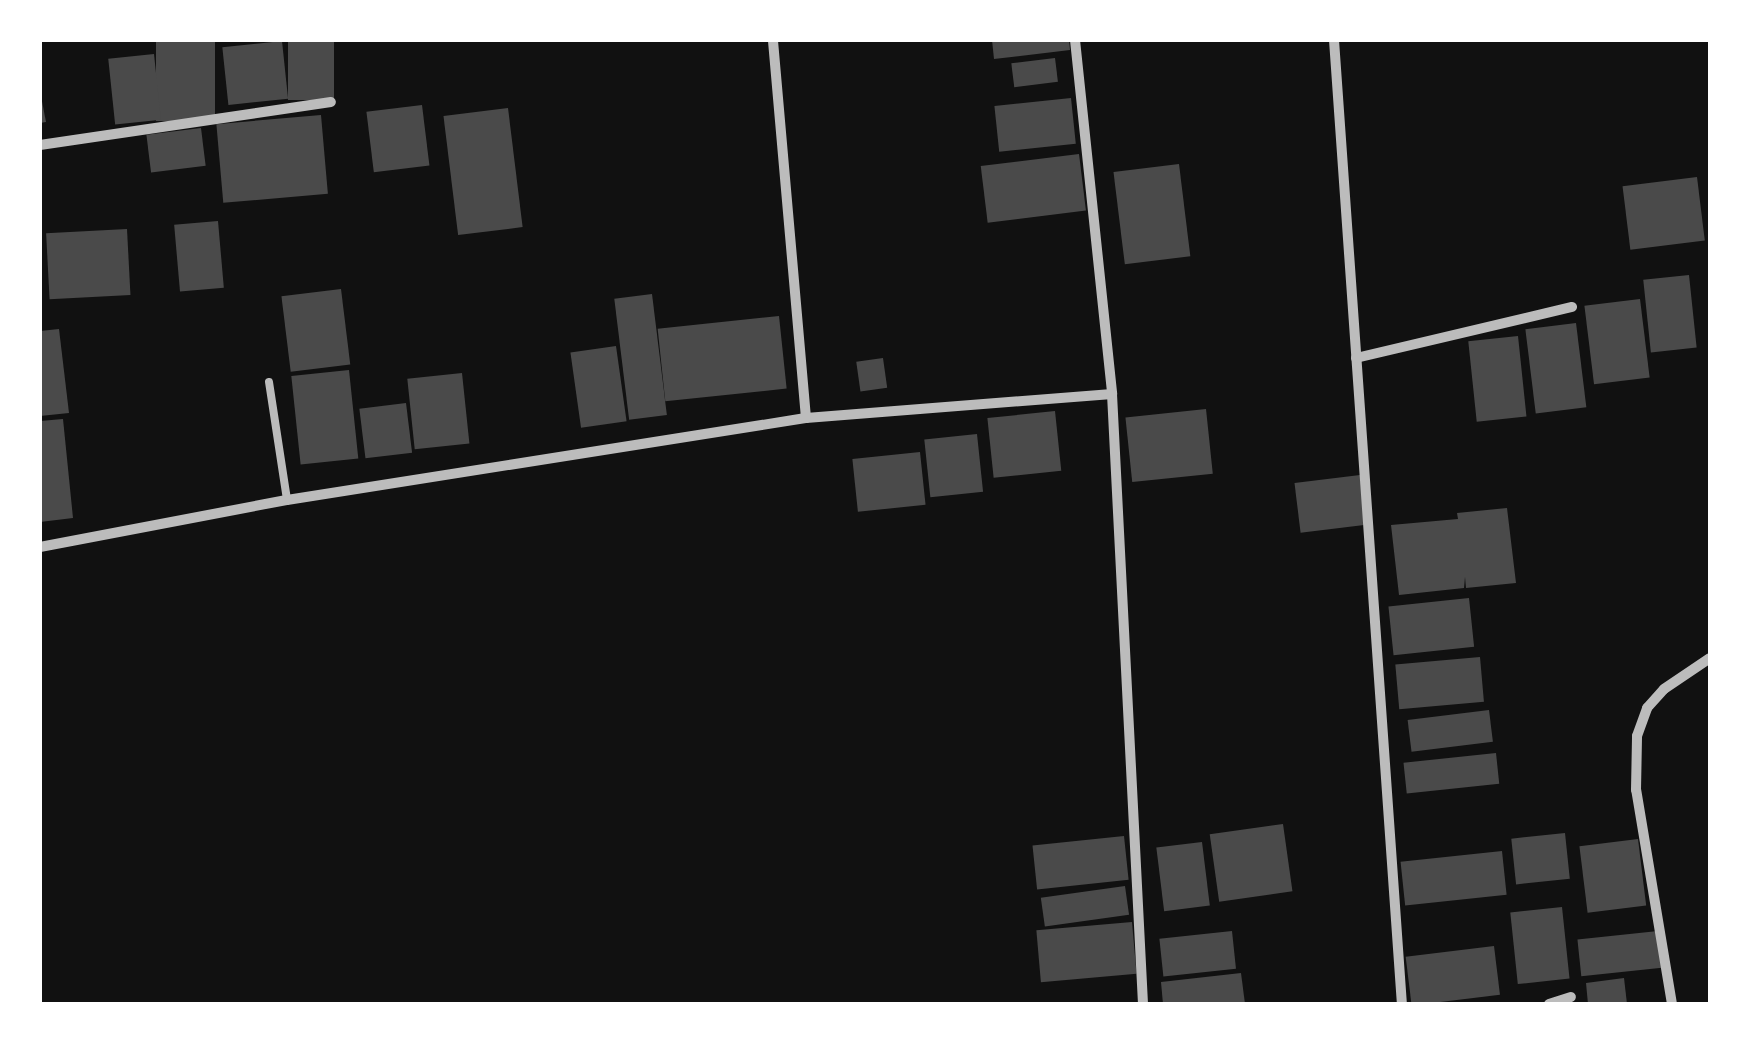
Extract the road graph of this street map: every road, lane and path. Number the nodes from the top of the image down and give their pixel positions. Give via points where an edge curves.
1 (773, 40) edge
2 (1074, 40) edge
3 (1334, 40) edge
4 (331, 102) dead end
5 (40, 145) edge
6 (1572, 306) dead end
7 (1356, 358) junction
8 (269, 382) dead end
9 (1112, 394) junction
10 (806, 418) junction
11 (287, 500) junction
12 (40, 546) edge
13 (1710, 658) edge
14 (1570, 998) dead end
15 (1143, 1004) edge
16 (1402, 1004) edge
17 (1549, 1004) edge
18 (1672, 1004) edge

1 - 10 street
2 - 9 street
3 - 7 street
4 - 5 street
6 - 7 street
7 - 16 street
8 - 11 lane
9 - 10 street
9 - 15 street
10 - 11 street
11 - 12 street
13 - 18 street via 1664,689 1647,708 1637,736 1636,790
14 - 17 street

